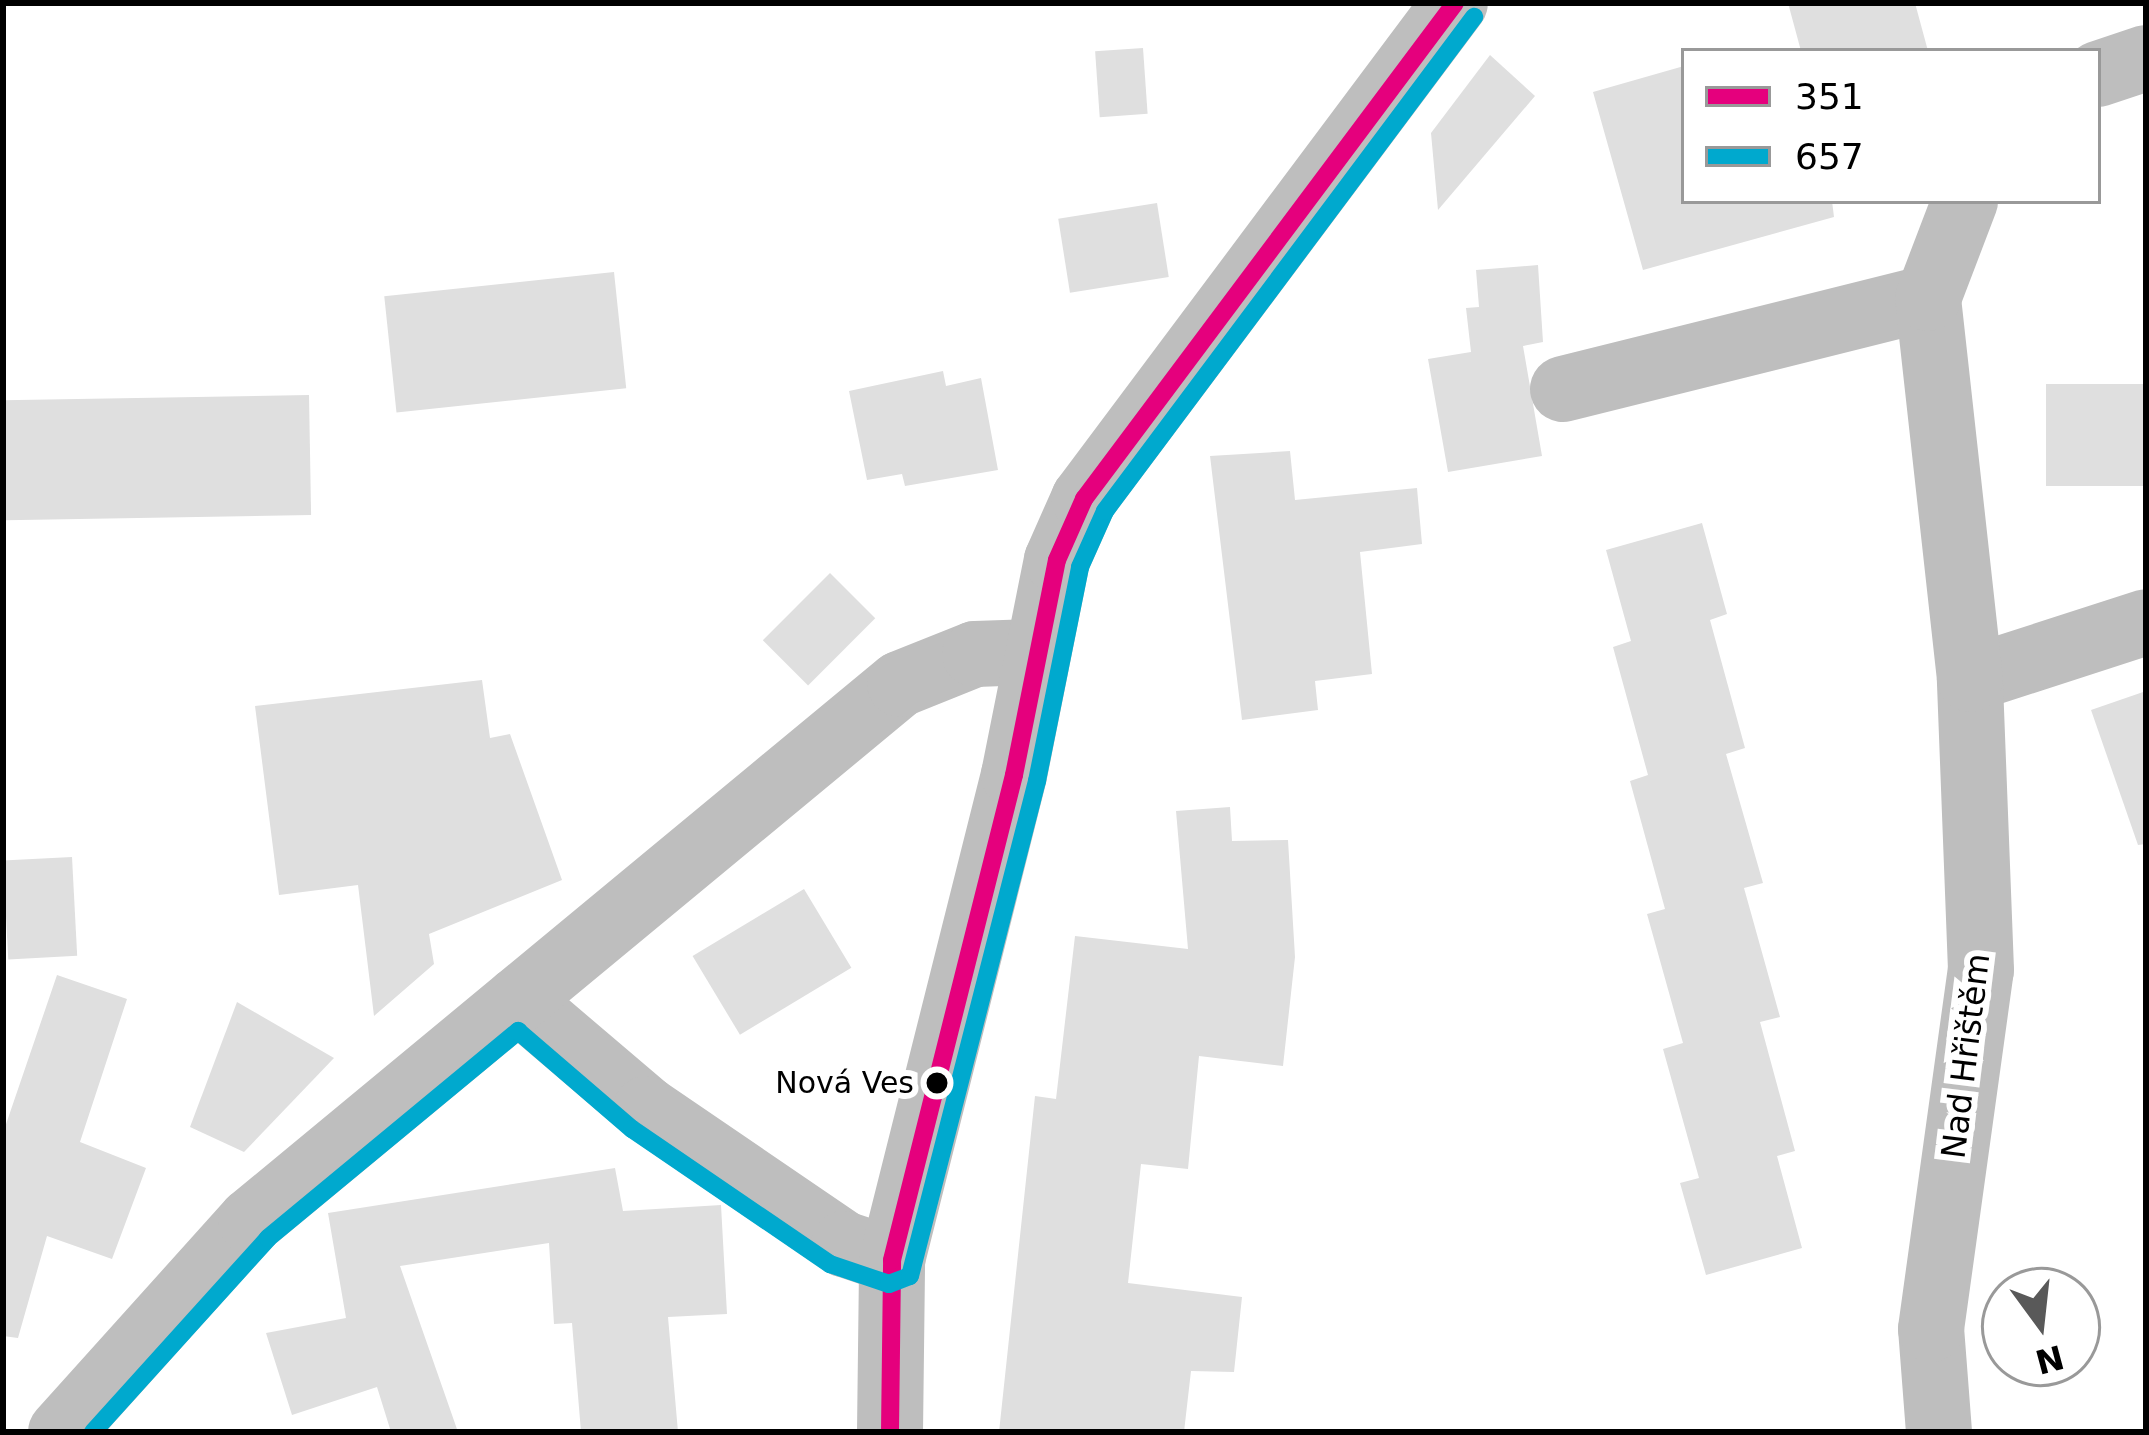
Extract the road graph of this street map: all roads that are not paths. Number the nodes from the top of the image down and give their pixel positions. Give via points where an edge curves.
1 (1455, 3) edge
2 (2146, 58) edge
3 (2101, 73) edge
4 (1964, 204) edge
5 (1928, 298) junction
6 (1563, 389) dead end
7 (2146, 622) edge
8 (1033, 652) junction
9 (1970, 679) junction
10 (518, 1000) junction
11 (892, 1260) junction
12 (61, 1432) edge
13 (890, 1432) edge
14 (1939, 1432) edge

1 - 8 street via 1084,500 1057,560
2 - 3 street
4 - 5 street, Nad Hřištěm
5 - 6 street
5 - 9 street, Nad Hřištěm
7 - 9 street
8 - 10 street via 975,654 900,684
8 - 11 street via 1015,775
9 - 14 street, Nad Hřištěm via 1981,970 1931,1329
10 - 11 street via 646,1109 844,1244
10 - 12 street via 251,1221
11 - 13 street

